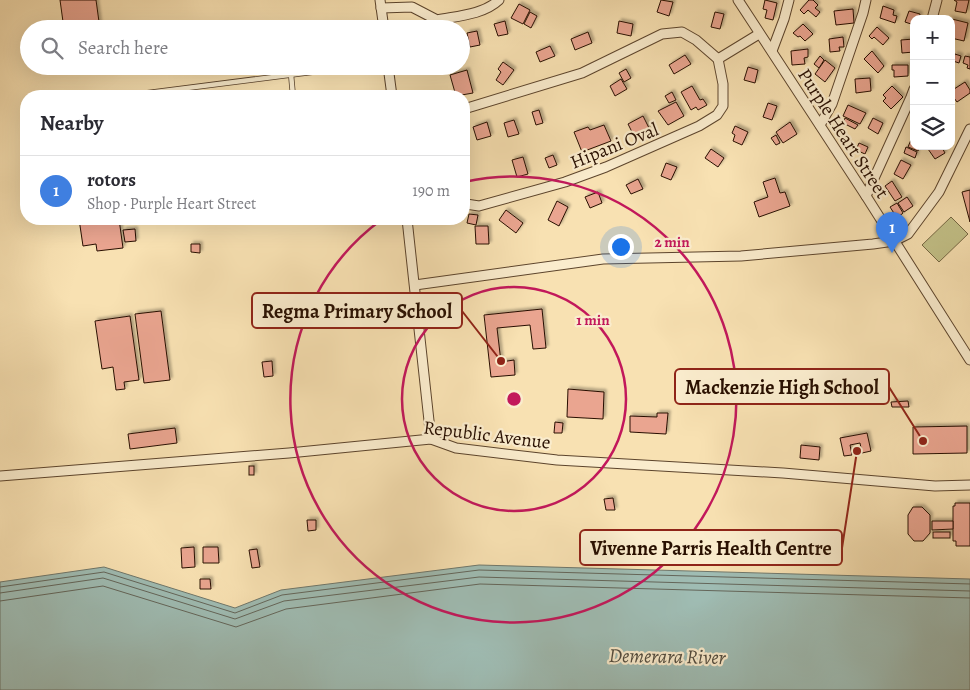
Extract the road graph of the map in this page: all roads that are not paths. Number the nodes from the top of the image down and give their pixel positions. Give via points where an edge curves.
1 (499, 0) edge
2 (738, 0) edge
3 (789, 0) edge
4 (866, 0) edge
5 (937, 0) edge
6 (381, 4) edge
7 (933, 15) edge
8 (383, 20) edge
9 (759, 34) junction
10 (772, 52) junction
11 (718, 58) junction
12 (283, 75) edge
13 (291, 75) edge
14 (389, 75) edge
15 (170, 90) edge
16 (292, 90) edge
17 (391, 90) edge
18 (910, 101) edge
19 (470, 107) edge
20 (820, 125) junction
21 (970, 130) edge
22 (866, 196) junction
23 (470, 205) edge
24 (408, 225) edge
25 (894, 241) junction
26 (415, 285) junction
27 (970, 360) edge
28 (431, 439) junction
29 (0, 476) edge
30 (970, 485) edge

1 - 6 street via 492,7 437,20 412,6
2 - 9 street, Purple Heart Street
3 - 10 street
4 - 20 street via 832,104
5 - 7 street
6 - 8 street
9 - 10 street, Purple Heart Street
9 - 11 street
10 - 20 street, Purple Heart Street
11 - 19 street via 682,32 662,34 582,73
11 - 23 street, Hipani Oval via 723,106 717,115 699,126 566,182 479,206
12 - 15 lane
13 - 16 lane
14 - 17 street
18 - 22 street
20 - 22 street, Purple Heart Street
21 - 25 street via 939,192 908,234
22 - 25 street, Purple Heart Street
24 - 26 street
25 - 26 street via 741,256 603,259
25 - 27 street, Purple Heart Street
26 - 28 street
28 - 29 street, Republic Avenue
28 - 30 street, Republic Avenue via 456,448 557,460 783,473 935,486

